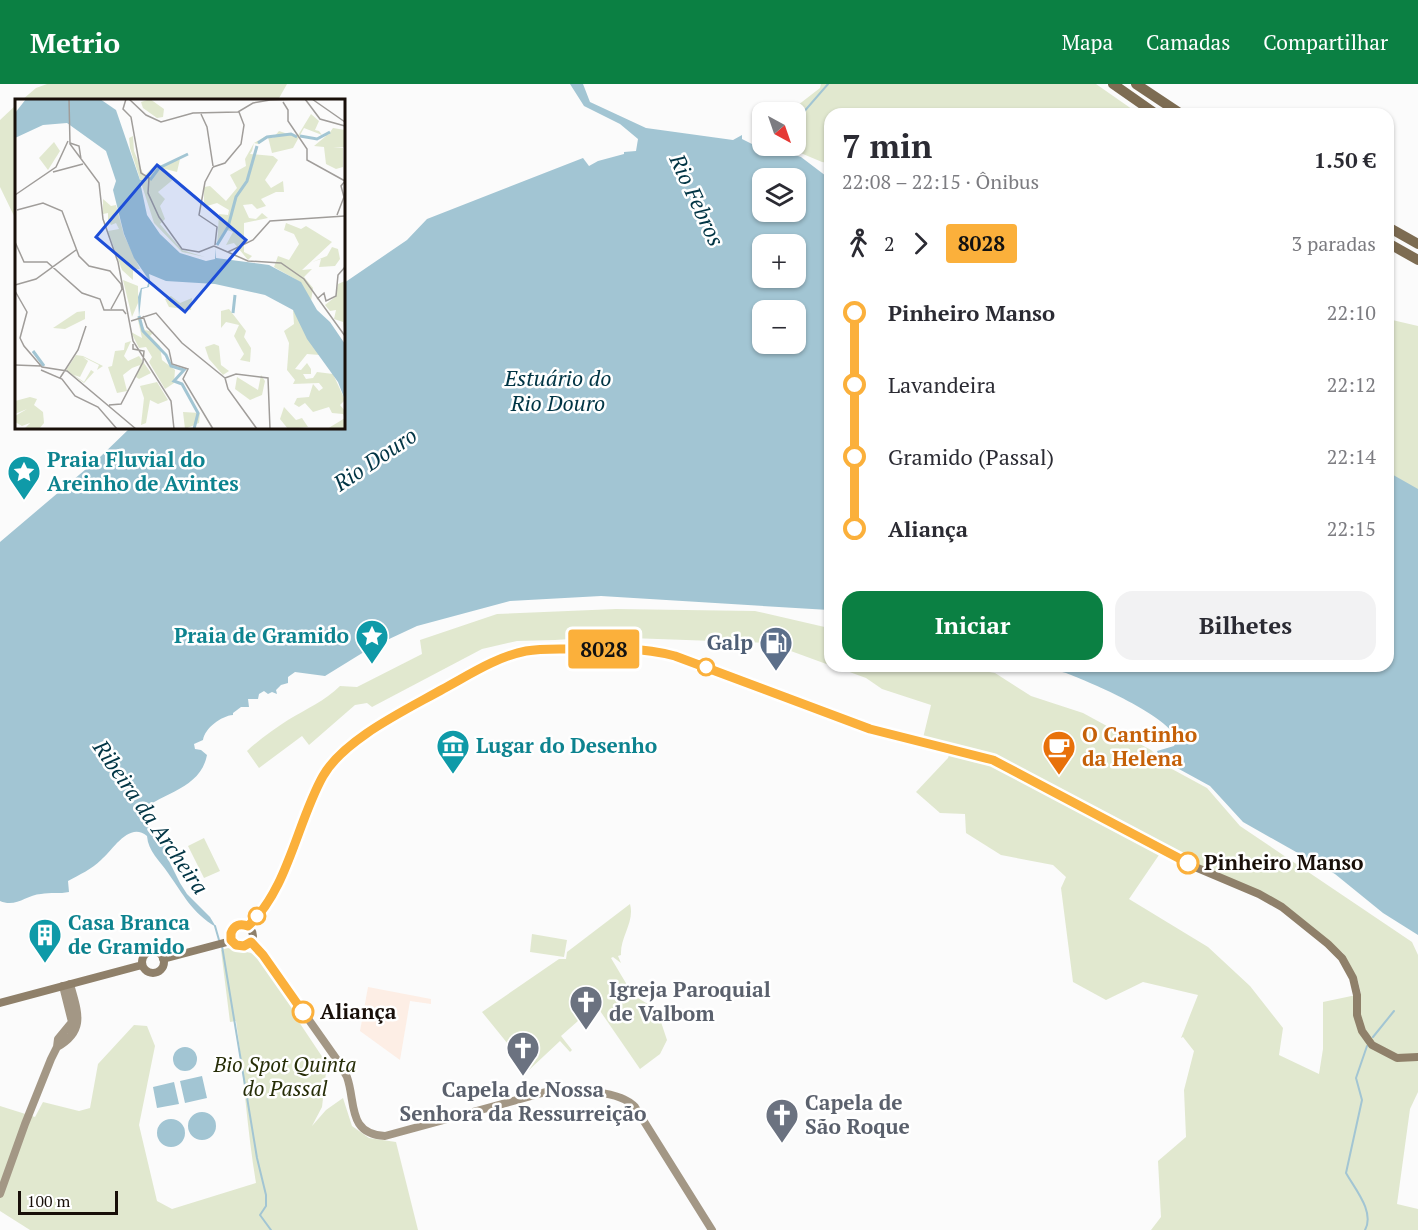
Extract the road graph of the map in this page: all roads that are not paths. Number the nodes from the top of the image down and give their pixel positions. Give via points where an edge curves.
1 (1113, 84) edge
2 (1136, 84) edge
3 (1147, 108) edge
4 (1172, 108) edge
5 (1394, 230) edge
6 (1418, 244) edge
7 (1394, 246) edge
8 (1418, 260) edge
9 (248, 926) junction
10 (224, 942) junction
11 (251, 942) junction
12 (164, 959) junction
13 (142, 965) junction
14 (67, 985) junction
15 (0, 1003) edge
16 (1418, 1057) edge
17 (0, 1194) edge
18 (712, 1230) edge

1 - 3 highway
2 - 4 highway
5 - 6 highway
7 - 8 highway
9 - 10 main road via 235,926
9 - 11 main road via 253,933
9 - 16 main road via 267,903 282,874 324,775 365,735 482,668 515,654 555,649 652,650 870,729 993,760 1188,864 1259,894 1282,907 1342,958 1353,978 1362,1031 1372,1045 1397,1058
10 - 11 main road via 239,946
10 - 12 main road
11 - 18 street via 340,1064 359,1124 371,1133 385,1136 553,1090 622,1098 635,1107
12 - 13 main road via 157,972 146,971
12 - 13 main road via 151,951 143,957
13 - 14 main road
14 - 15 main road
14 - 17 street via 72,1022 58,1039

